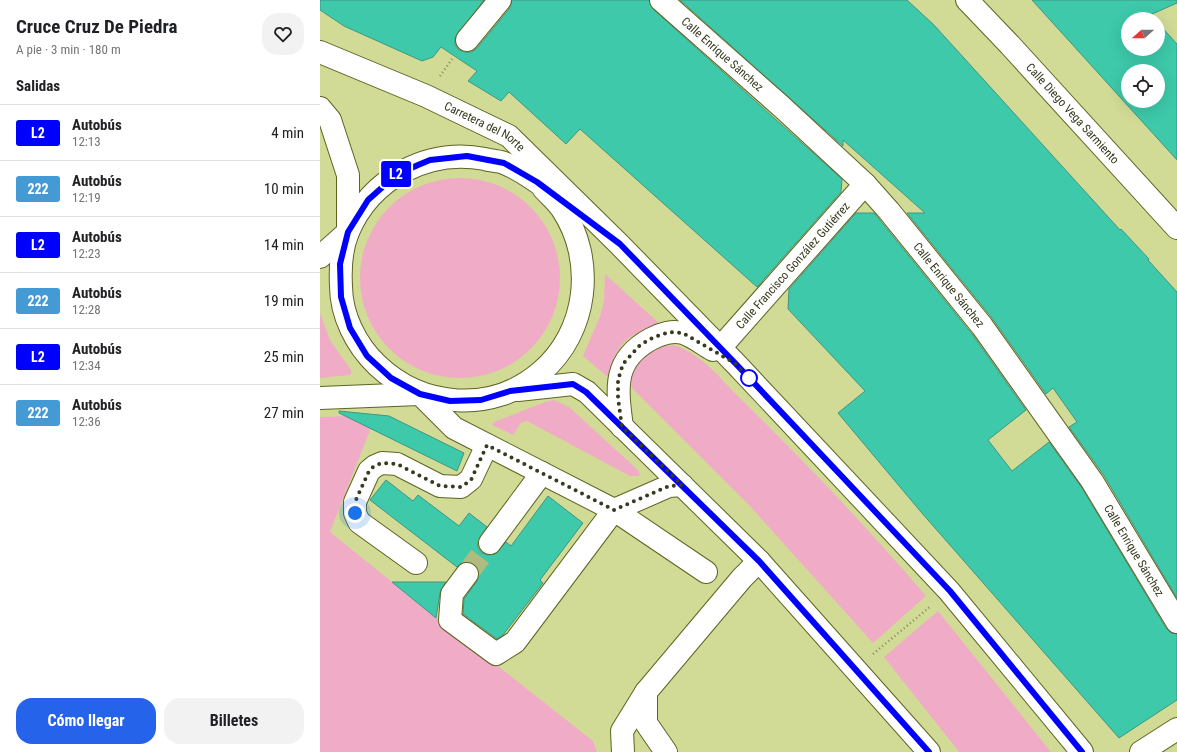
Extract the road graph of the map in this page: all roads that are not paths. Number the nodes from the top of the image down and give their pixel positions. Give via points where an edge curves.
1 (500, 0) edge
2 (661, 0) edge
3 (967, 0) edge
4 (467, 40) dead end
5 (320, 52) edge
6 (320, 108) edge
7 (458, 111) junction
8 (537, 182) junction
9 (865, 184) junction
10 (1177, 228) edge
11 (348, 232) junction
12 (620, 244) junction
13 (320, 258) edge
14 (720, 348) junction
15 (736, 364) junction
16 (510, 391) junction
17 (420, 394) junction
18 (320, 398) edge
19 (622, 427) junction
20 (487, 445) junction
21 (542, 473) junction
22 (682, 485) junction
23 (614, 510) junction
24 (490, 543) tunnel mouth
25 (759, 561) junction
26 (416, 563) dead end
27 (706, 572) dead end
28 (466, 574) tunnel mouth
29 (1177, 622) edge
30 (646, 692) junction
31 (1177, 729) edge
32 (622, 752) edge
33 (666, 752) edge
34 (929, 752) edge
35 (1082, 752) edge
36 (1141, 752) edge

1 - 4 street
2 - 9 street, Calle Enrique Sánchez
3 - 10 street, Calle Diego Vega Sarmiento
5 - 7 street, Carretera del Norte
6 - 11 street via 330,120 348,175
7 - 8 street
7 - 12 street, Carretera del Norte via 509,136
8 - 11 street via 504,163 467,156 430,160 396,175 368,200
8 - 12 street, Carretera del Norte
8 - 16 street via 562,208 578,240 584,276 580,312 565,345 541,372
9 - 14 street, Calle Francisco González Gutiérrez
9 - 29 street, Calle Enrique Sánchez via 982,326 1092,481
11 - 13 street
11 - 17 street via 340,264 341,297 350,328 367,356 391,378
12 - 14 street, Carretera del Norte
14 - 15 street, Carretera del Norte
15 - 19 street, Carretera del Norte via 683,333 670,332 654,337 640,345 623,364 618,380
15 - 35 street, Carretera del Norte via 950,591
16 - 17 street via 481,400 450,401
16 - 19 street via 573,384 586,392
17 - 18 street
17 - 20 street via 454,428
19 - 22 street
20 - 21 street
20 - 26 street via 471,480 461,487 440,486 397,464 382,463 369,471 355,502 355,513 359,522
21 - 23 street
21 - 24 street
22 - 23 street via 669,486
22 - 25 street
23 - 27 street
23 - 28 street via 515,642 496,654 450,620 452,594
25 - 30 street
25 - 34 street
30 - 32 street via 622,731
30 - 33 street via 646,723
31 - 36 street

